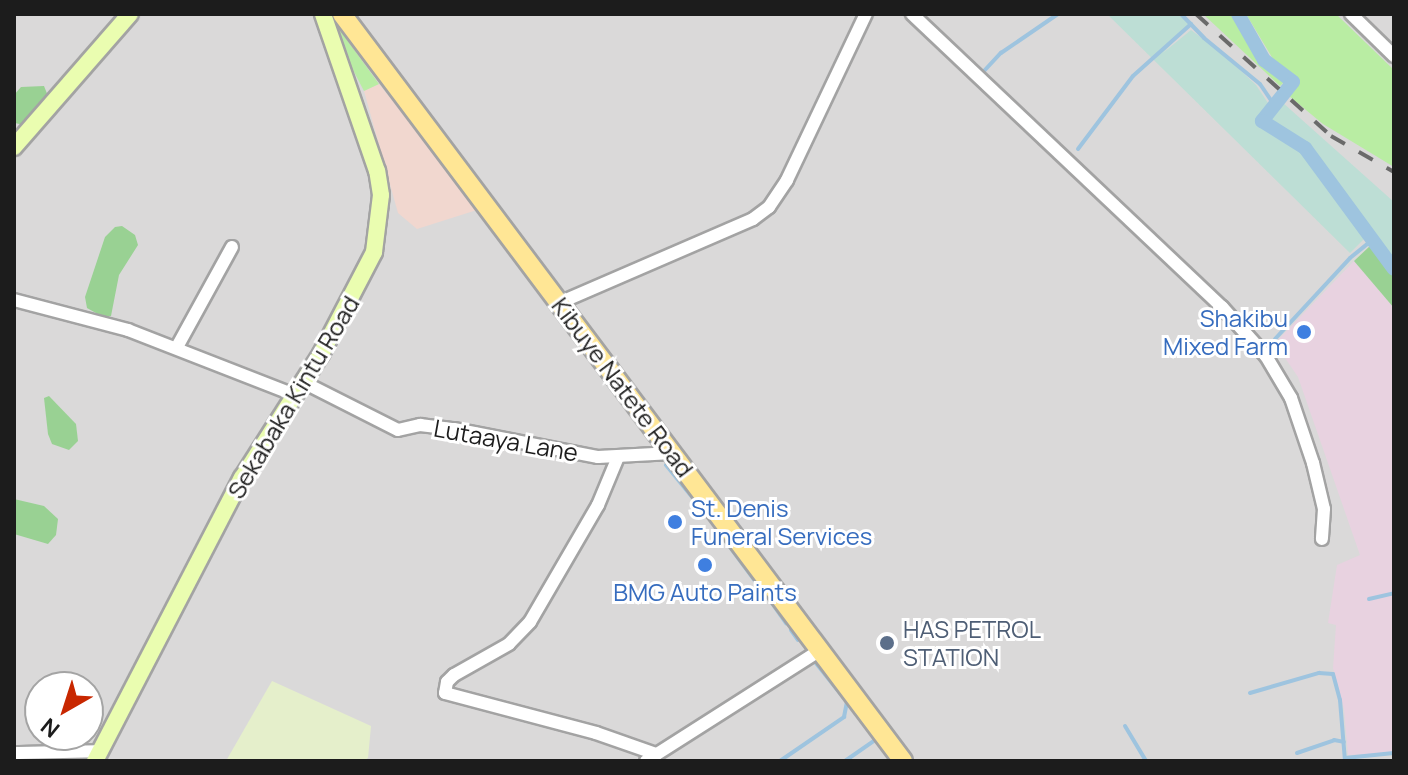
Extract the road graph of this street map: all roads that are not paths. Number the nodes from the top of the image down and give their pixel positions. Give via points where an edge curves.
1 (130, 14) edge
2 (323, 14) edge
3 (342, 14) edge
4 (866, 14) edge
5 (912, 14) edge
6 (1351, 14) edge
7 (1394, 56) edge
8 (14, 147) edge
9 (232, 247) dead end
10 (14, 300) edge
11 (559, 303) junction
12 (177, 347) junction
13 (299, 388) junction
14 (673, 453) junction
15 (618, 457) junction
16 (1322, 539) dead end
17 (820, 650) junction
18 (14, 753) edge
19 (98, 756) edge
20 (651, 757) edge
21 (903, 761) edge

1 - 8 street
2 - 13 street, Sekabaka Kintu Road via 367,135 381,195 380,225 362,279
3 - 11 main road, Kibuye Natete Road
4 - 11 street via 769,207 753,219
5 - 16 street via 1222,307 1266,356 1291,398 1313,463 1324,509
6 - 7 street
9 - 12 street
10 - 12 street, Lutaaya Lane
11 - 14 main road, Kibuye Natete Road
12 - 13 street, Lutaaya Lane
13 - 15 street, Lutaaya Lane via 398,430 420,425 454,429
13 - 19 street, Sekabaka Kintu Road via 242,478
14 - 15 street, Lutaaya Lane
14 - 17 main road, Kibuye Natete Road
15 - 20 street via 598,505 530,622 509,644 454,675 445,693 596,733
17 - 20 street
17 - 21 main road, Kibuye Natete Road
18 - 19 street

